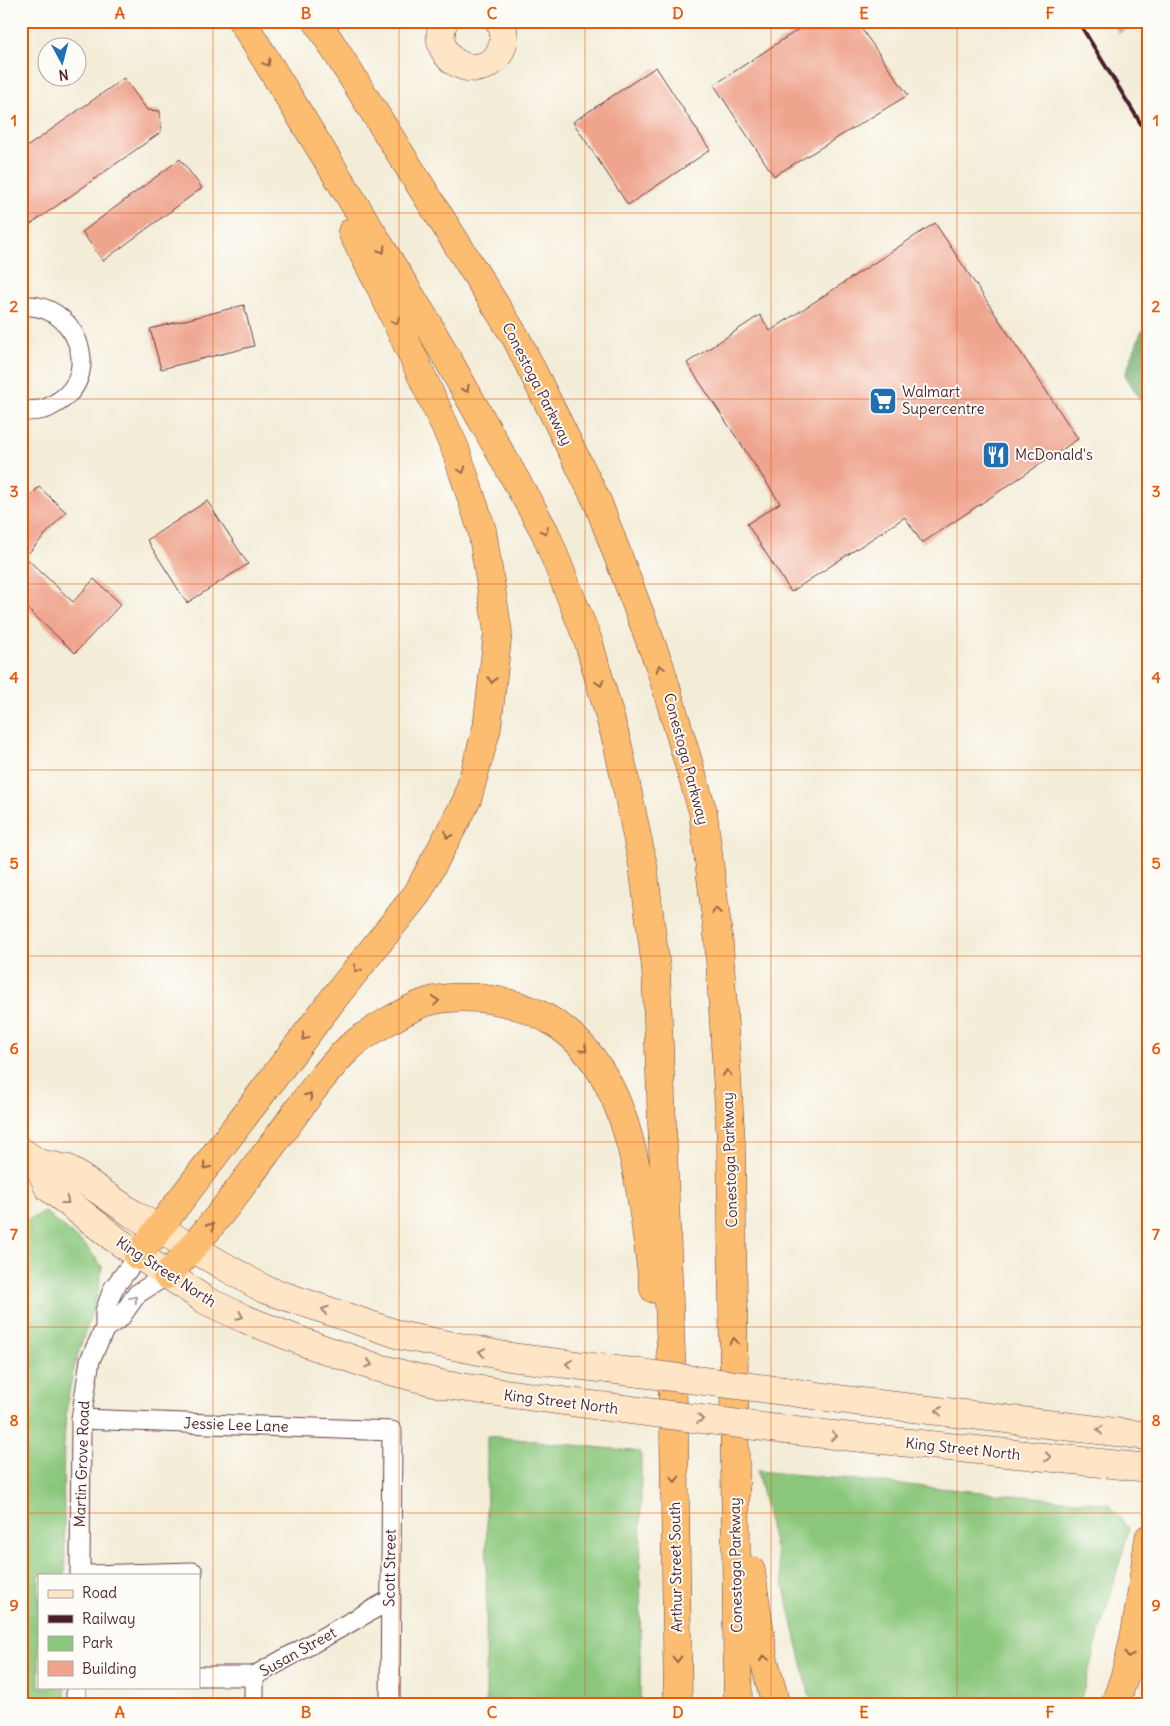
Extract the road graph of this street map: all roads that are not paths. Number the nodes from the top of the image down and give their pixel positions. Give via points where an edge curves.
1 (242, 21) edge
2 (317, 21) edge
3 (500, 21) edge
4 (443, 22) edge
5 (292, 104) junction
6 (21, 306) edge
7 (21, 412) edge
8 (30, 1157) edge
9 (157, 1229) junction
10 (192, 1249) junction
11 (138, 1256) junction
12 (167, 1275) junction
13 (105, 1328) junction
14 (81, 1419) junction
15 (674, 1430) junction
16 (392, 1431) joint
17 (1149, 1436) edge
18 (735, 1460) junction
19 (1149, 1468) edge
20 (1149, 1538) edge
21 (193, 1572) dead end
22 (80, 1574) edge
23 (124, 1574) edge
24 (390, 1600) junction
25 (200, 1676) edge
26 (254, 1676) junction
27 (76, 1688) edge
28 (76, 1705) edge
29 (254, 1705) edge
30 (390, 1705) edge
31 (678, 1705) edge
32 (738, 1705) edge
33 (776, 1705) edge
34 (1114, 1705) edge

1 -> 5 highway
18 -> 2 highway, Conestoga Parkway via 732,1143 719,943 703,812 660,668 598,503 516,338
3 - 4 main road via 504,37 501,51 487,65 471,68 455,63 446,54 441,44
5 -> 9 highway via 305,142 381,288 455,448 482,530 498,632 487,728 467,800 417,894
5 -> 15 highway via 425,319 545,532 594,662 618,746 643,865 656,969
6 - 7 street via 48,309 65,320 76,335 82,363 77,381 66,396 45,409
8 - 9 main road, King Street North via 68,1169
8 -> 11 main road, King Street North via 48,1187
9 - 10 main road, King Street North
9 - 11 highway
10 - 12 highway
10 -> 15 highway via 311,1092 351,1046 427,1002 468,997 524,1007 571,1036 596,1061 615,1096 632,1144
17 -> 10 main road, King Street North, bridge via 853,1402 510,1357 403,1336 264,1289
11 - 12 main road, King Street North
11 - 13 street, Martin Grove Road via 113,1289 105,1311
13 -> 12 street, Martin Grove Road via 120,1318 137,1294
12 -> 19 main road, King Street North, bridge via 205,1300 245,1319 375,1367 445,1385 786,1430
13 - 14 street, Martin Grove Road via 90,1360
14 - 16 street, Jessie Lee Lane
14 - 22 street, Martin Grove Road
15 -> 31 highway, Arthur Street South
16 - 24 street, Scott Street
18 - 32 highway, Conestoga Parkway
33 -> 18 highway via 764,1660
20 -> 34 highway via 1124,1677
21 - 23 street
24 - 26 street, Susan Street
24 - 30 street, Scott Street
25 - 26 street, Susan Street
26 - 29 street
27 - 28 street

